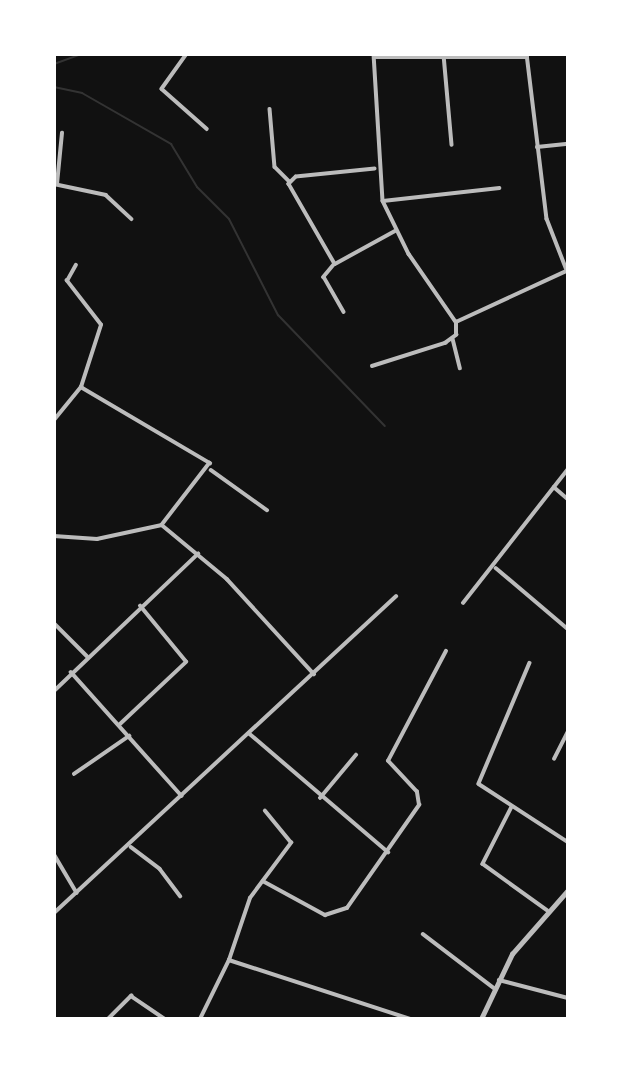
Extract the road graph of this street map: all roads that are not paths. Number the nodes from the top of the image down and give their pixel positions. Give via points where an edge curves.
1 (187, 54) edge
2 (374, 55) edge
3 (444, 55) edge
4 (450, 55) edge
5 (527, 55) edge
6 (270, 109) dead end
7 (207, 129) dead end
8 (62, 133) dead end
9 (568, 144) edge
10 (452, 145) dead end
11 (537, 147) junction
12 (376, 169) junction
13 (289, 181) junction
14 (56, 184) edge
15 (499, 188) dead end
16 (383, 201) junction
17 (132, 219) dead end
18 (396, 231) junction
19 (335, 264) junction
20 (76, 265) dead end
21 (566, 272) edge
22 (344, 312) dead end
23 (456, 322) junction
24 (453, 339) junction
25 (372, 366) dead end
26 (460, 368) dead end
27 (81, 387) junction
28 (54, 420) edge
29 (211, 470) junction
30 (568, 470) edge
31 (554, 487) junction
32 (568, 499) edge
33 (267, 510) dead end
34 (162, 525) junction
35 (54, 536) edge
36 (198, 554) junction
37 (496, 568) junction
38 (396, 596) dead end
39 (463, 603) dead end
40 (140, 606) junction
41 (54, 622) edge
42 (568, 629) edge
43 (446, 651) dead end
44 (87, 656) junction
45 (530, 663) dead end
46 (71, 672) junction
47 (314, 674) junction
48 (54, 691) edge
49 (119, 725) junction
50 (568, 732) edge
51 (250, 734) junction
52 (129, 736) junction
53 (356, 755) dead end
54 (554, 759) dead end
55 (74, 774) dead end
56 (182, 797) junction
57 (320, 798) junction
58 (512, 807) junction
59 (265, 811) dead end
60 (568, 842) edge
61 (131, 847) junction
62 (388, 852) junction
63 (54, 854) edge
64 (263, 881) junction
65 (568, 890) edge
66 (77, 893) junction
67 (180, 896) dead end
68 (547, 910) junction
69 (54, 913) edge
70 (423, 934) dead end
71 (229, 960) junction
72 (499, 980) junction
73 (494, 988) junction
74 (568, 998) edge
75 (108, 1019) edge
76 (165, 1019) edge
77 (200, 1019) edge
78 (411, 1019) edge
79 (481, 1019) edge

1 - 7 street via 162,89
2 - 3 street
2 - 12 street
3 - 4 street
3 - 10 street
4 - 5 street
5 - 11 street
6 - 13 street via 275,167
8 - 14 street
9 - 11 street
11 - 21 street via 549,229
12 - 13 street
12 - 16 street
13 - 19 street
14 - 17 street via 106,195
15 - 16 street
16 - 18 street
18 - 19 street
18 - 23 street
19 - 22 street via 324,276
20 - 27 street via 68,281 101,321
21 - 23 street
23 - 24 street
24 - 25 street
24 - 26 street
27 - 28 street
27 - 29 street via 210,463
29 - 33 street
29 - 34 street
30 - 31 street
31 - 32 street
31 - 37 street
34 - 35 street via 97,539
34 - 36 street
36 - 40 street
36 - 47 street
37 - 39 street
37 - 42 street
38 - 47 street
40 - 44 street
40 - 49 street via 186,662
41 - 44 street
43 - 62 street via 388,761 420,797 412,821
44 - 46 street
45 - 58 street via 479,779
46 - 48 street
46 - 49 street
47 - 51 street
49 - 52 street
50 - 54 street
51 - 56 street
51 - 57 street
52 - 55 street
52 - 56 street
53 - 57 street
56 - 61 street
57 - 62 street
58 - 60 street
58 - 68 street via 483,864
59 - 64 street via 291,843
61 - 66 street
61 - 67 street
62 - 64 street via 347,908 334,915
63 - 66 street
64 - 71 street
65 - 68 street
66 - 69 street
68 - 72 street
70 - 73 street
71 - 77 street
71 - 78 street
72 - 73 street
72 - 74 street
73 - 79 street
75 - 76 street via 131,996

